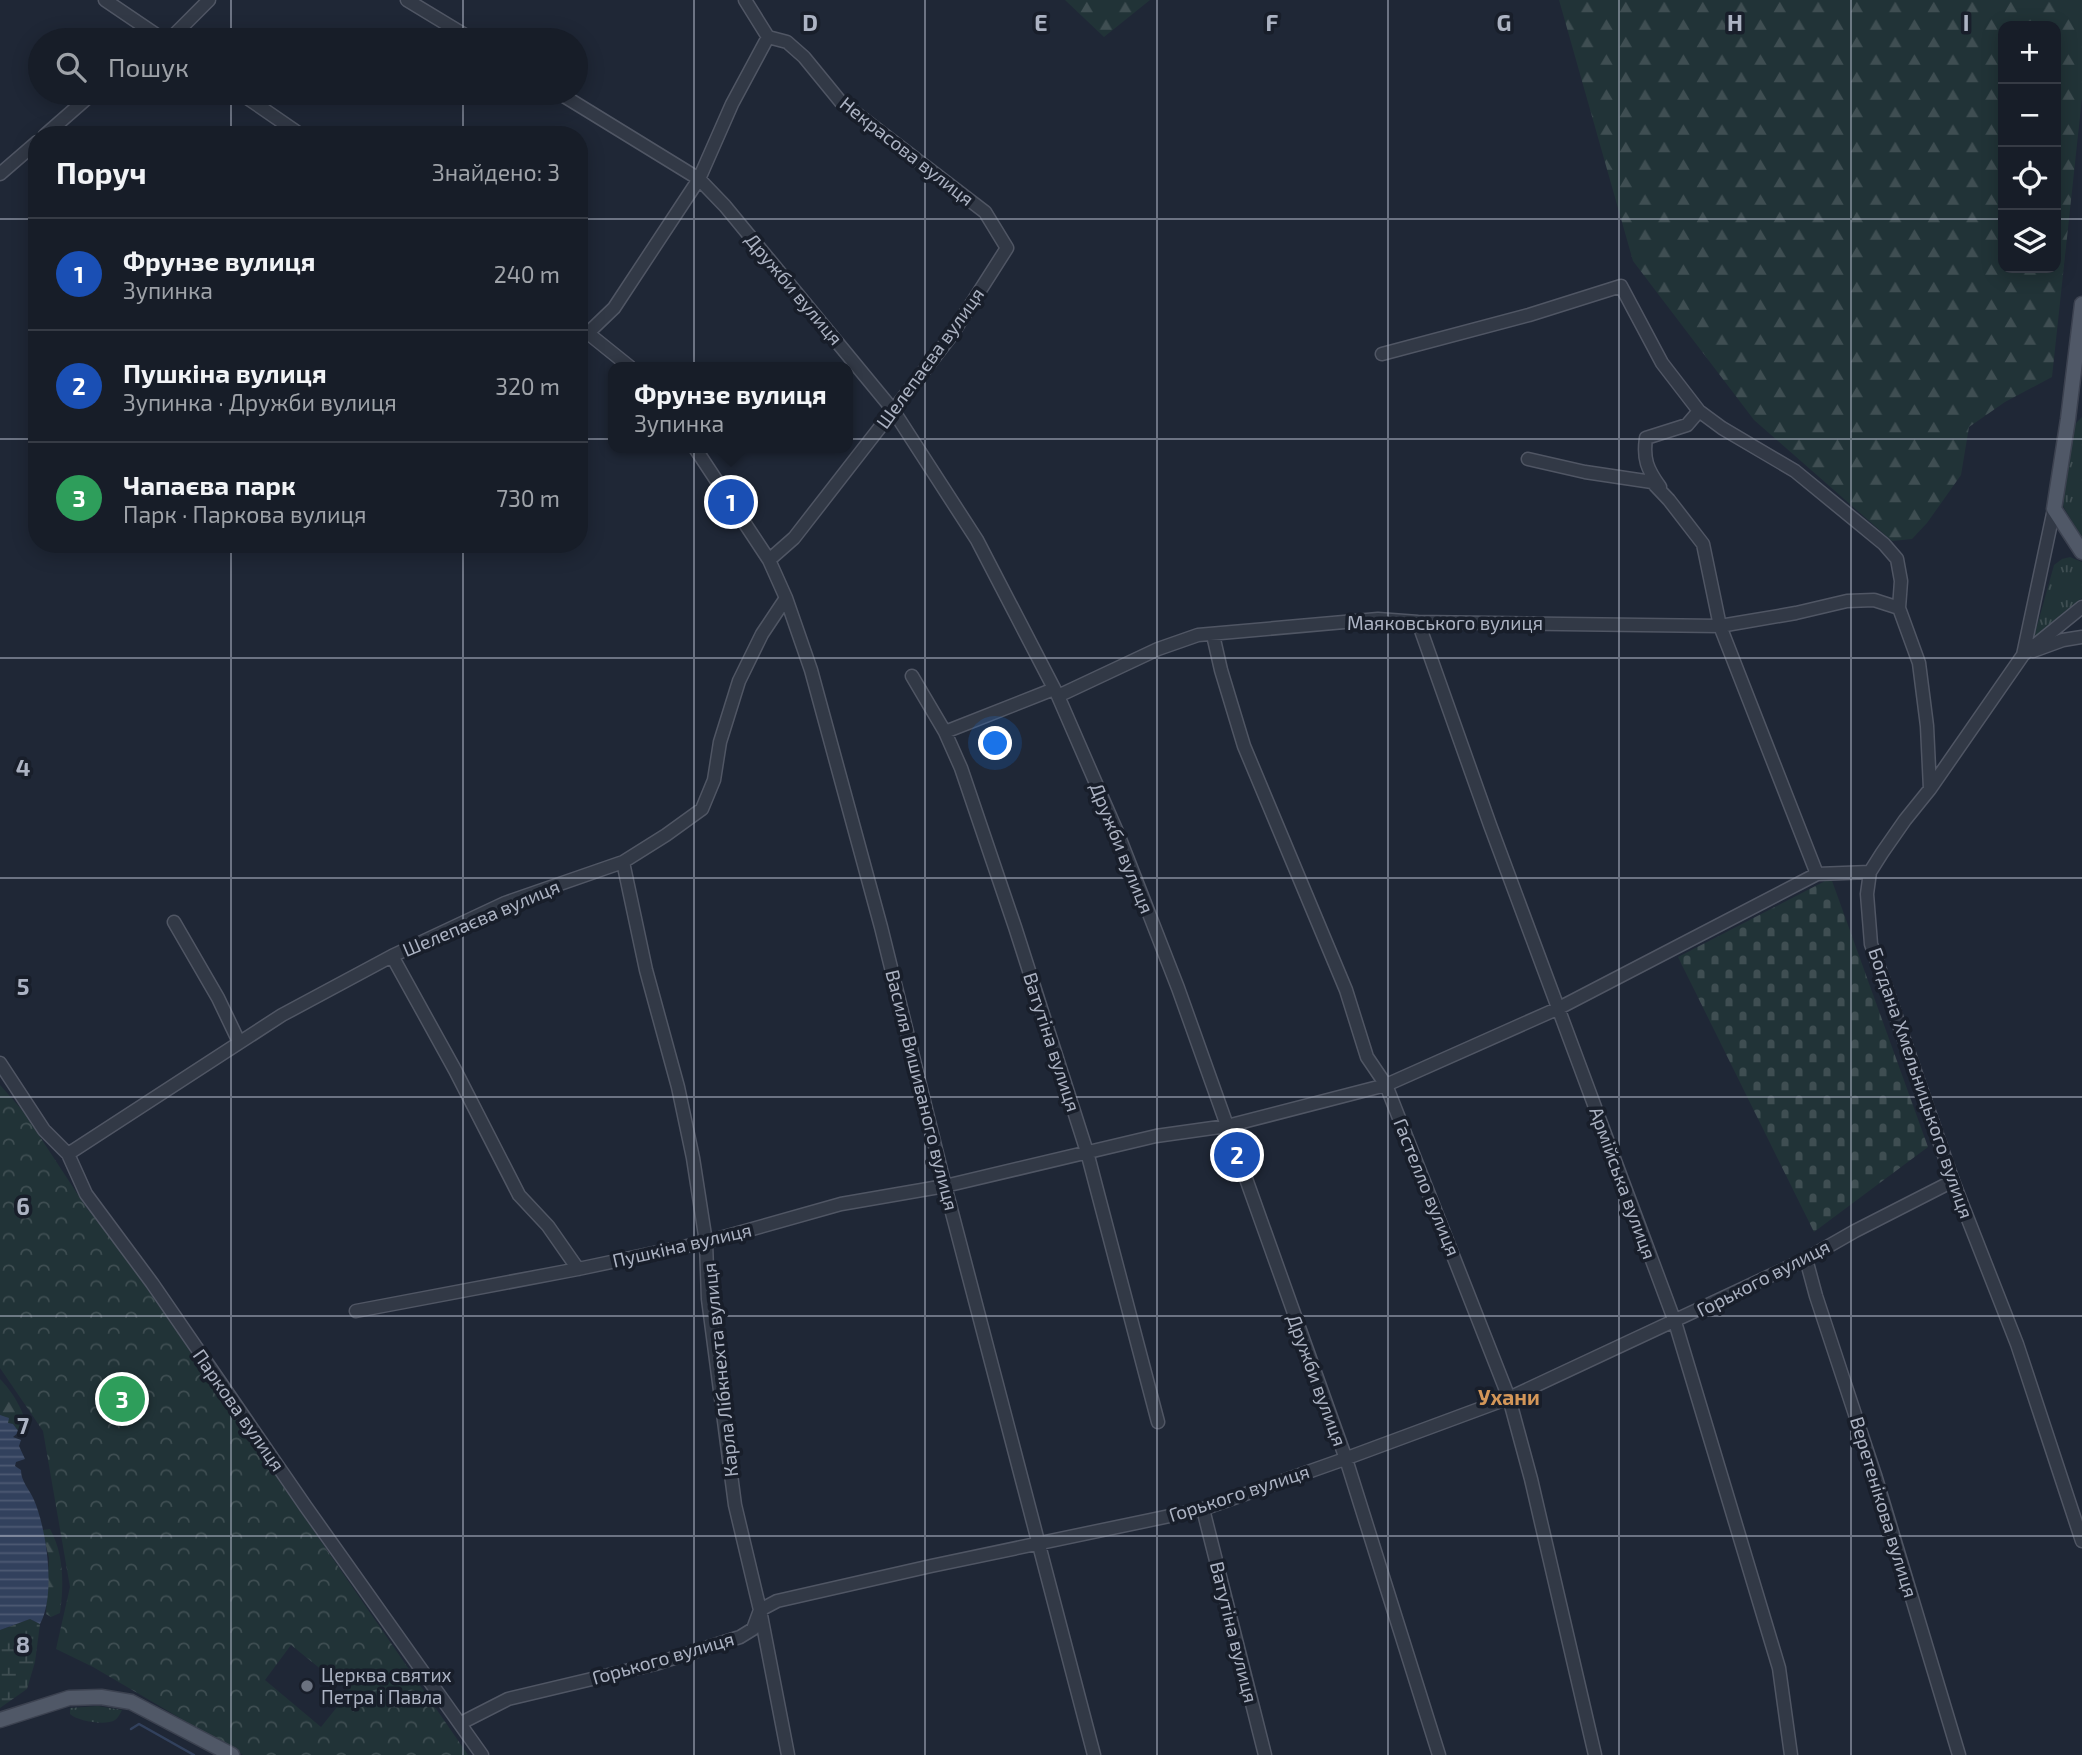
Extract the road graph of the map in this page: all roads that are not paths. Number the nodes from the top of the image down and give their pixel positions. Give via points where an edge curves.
1 (105, 0) edge
2 (209, 0) edge
3 (407, 0) edge
4 (745, 0) edge
5 (145, 28) edge
6 (176, 28) edge
7 (453, 28) edge
8 (768, 37) junction
9 (79, 105) edge
10 (257, 105) edge
11 (579, 105) edge
12 (55, 126) edge
13 (288, 126) edge
14 (28, 150) edge
15 (0, 174) edge
16 (699, 179) junction
17 (1007, 248) joint
18 (2082, 304) edge
19 (588, 326) edge
20 (588, 332) edge
21 (1382, 354) dead end
22 (624, 362) edge
23 (893, 410) junction
24 (2082, 410) edge
25 (1699, 411) junction
26 (2068, 419) junction
27 (698, 453) edge
28 (1528, 459) dead end
29 (1669, 500) junction
30 (2054, 509) junction
31 (2082, 552) edge
32 (769, 560) junction
33 (786, 598) junction
34 (2082, 607) edge
35 (1899, 608) junction
36 (1418, 622) junction
37 (1720, 626) junction
38 (1213, 635) junction
39 (2082, 637) edge
40 (2023, 655) junction
41 (912, 676) dead end
42 (1056, 693) junction
43 (945, 732) junction
44 (1930, 789) junction
45 (623, 862) junction
46 (1870, 872) junction
47 (1817, 874) junction
48 (174, 922) dead end
49 (392, 956) junction
50 (1559, 1009) junction
51 (239, 1042) junction
52 (0, 1063) edge
53 (1386, 1085) junction
54 (1227, 1126) junction
55 (1087, 1152) junction
56 (68, 1154) junction
57 (1954, 1181) junction
58 (946, 1186) junction
59 (706, 1242) junction
60 (1807, 1259) junction
61 (578, 1269) junction
62 (356, 1311) dead end
63 (1675, 1322) junction
64 (1509, 1398) junction
65 (1158, 1422) dead end
66 (1346, 1459) junction
67 (1203, 1509) junction
68 (2082, 1541) edge
69 (1040, 1544) junction
70 (760, 1610) junction
71 (0, 1720) edge
72 (461, 1723) junction
73 (232, 1755) edge
74 (482, 1755) edge
75 (788, 1755) edge
76 (1094, 1755) edge
77 (1265, 1755) edge
78 (1439, 1755) edge
79 (1595, 1755) edge
80 (1791, 1755) edge
81 (1959, 1755) edge

1 - 5 street
2 - 6 street
3 - 7 street
4 - 8 street
8 - 16 street
8 - 17 street, Некрасова вулиця via 787,42 840,101 985,212
9 - 12 street
10 - 13 street
11 - 16 street, Дружби вулиця
14 - 15 street
16 - 19 street via 614,308
16 - 23 street, Дружби вулиця
17 - 23 street, Шелепаєва вулиця via 951,336
18 - 26 main road
20 - 22 street
21 - 25 street via 1621,286 1662,363
23 - 32 street, Шелепаєва вулиця via 794,538
23 - 42 street, Дружби вулиця via 977,540
24 - 26 main road
25 - 29 street via 1687,425 1646,438 1644,453 1650,473
25 - 35 street via 1794,471 1884,544 1897,559
26 - 30 main road
27 - 32 street, Василя Вишиваного вулиця
28 - 29 street via 1652,482
29 - 37 street via 1703,544
30 - 31 main road
30 - 40 street
32 - 33 street, Василя Вишиваного вулиця
33 - 45 street, Шелепаєва вулиця via 738,681 714,780 702,809
33 - 58 street, Василя Вишиваного вулиця via 811,670 881,927
34 - 40 street
35 - 37 street, Маяковського вулиця via 1874,600 1847,601
35 - 44 street via 1919,663
36 - 37 street, Маяковського вулиця
36 - 38 street, Маяковського вулиця via 1378,619
36 - 50 street, Армійська вулиця
37 - 47 street
38 - 42 street, Маяковського вулиця via 1198,635 1158,649
38 - 53 street, Гастелло вулиця via 1244,746 1346,990 1367,1057
39 - 40 street
40 - 44 street
41 - 43 street, Ватутіна вулиця
42 - 43 street, Маяковського вулиця
42 - 54 street, Дружби вулиця via 1118,834
43 - 55 street, Ватутіна вулиця via 1006,900
44 - 46 street
45 - 49 street, Шелепаєва вулиця via 505,904
45 - 59 street, Карла Лібкнехта вулиця via 678,1087
46 - 47 street, Пушкіна вулиця
46 - 57 street, Богдана Хмельницького вулиця via 1871,944
47 - 50 street, Пушкіна вулиця
48 - 51 street
49 - 51 street, Шелепаєва вулиця
49 - 61 street via 519,1195
50 - 53 street, Пушкіна вулиця
50 - 63 street, Армійська вулиця
51 - 56 street, Шелепаєва вулиця
52 - 56 street, Паркова вулиця via 44,1130
53 - 54 street, Пушкіна вулиця
53 - 64 street, Гастелло вулиця
54 - 55 street, Пушкіна вулиця
54 - 66 street, Дружби вулиця
55 - 58 street, Пушкіна вулиця
55 - 65 street, Ватутіна вулиця
56 - 72 street, Паркова вулиця via 86,1195
57 - 60 street, Горького вулиця
57 - 68 street, Богдана Хмельницького вулиця via 2017,1344
58 - 59 street, Пушкіна вулиця via 841,1204
58 - 69 street, Василя Вишиваного вулиця
59 - 61 street, Пушкіна вулиця
59 - 70 street, Карла Лібкнехта вулиця via 708,1299 735,1505
60 - 63 street, Горького вулиця
60 - 81 street, Веретенікова вулиця
61 - 62 street, Пушкіна вулиця
63 - 64 street, Горького вулиця
63 - 80 street, Армійська вулиця via 1779,1668
64 - 66 street, Горького вулиця
64 - 79 street, Гастелло вулиця
66 - 67 street, Горького вулиця
66 - 78 street, Дружби вулиця
67 - 69 street, Горького вулиця
67 - 77 street, Ватутіна вулиця
69 - 70 street, Горького вулиця via 777,1601
69 - 76 street, Василя Вишиваного вулиця
70 - 72 street, Горького вулиця via 753,1629 740,1637 655,1664 508,1699
70 - 75 street, Карла Лібкнехта вулиця
71 - 73 main road via 69,1698 101,1697 131,1702
72 - 74 street, Паркова вулиця

